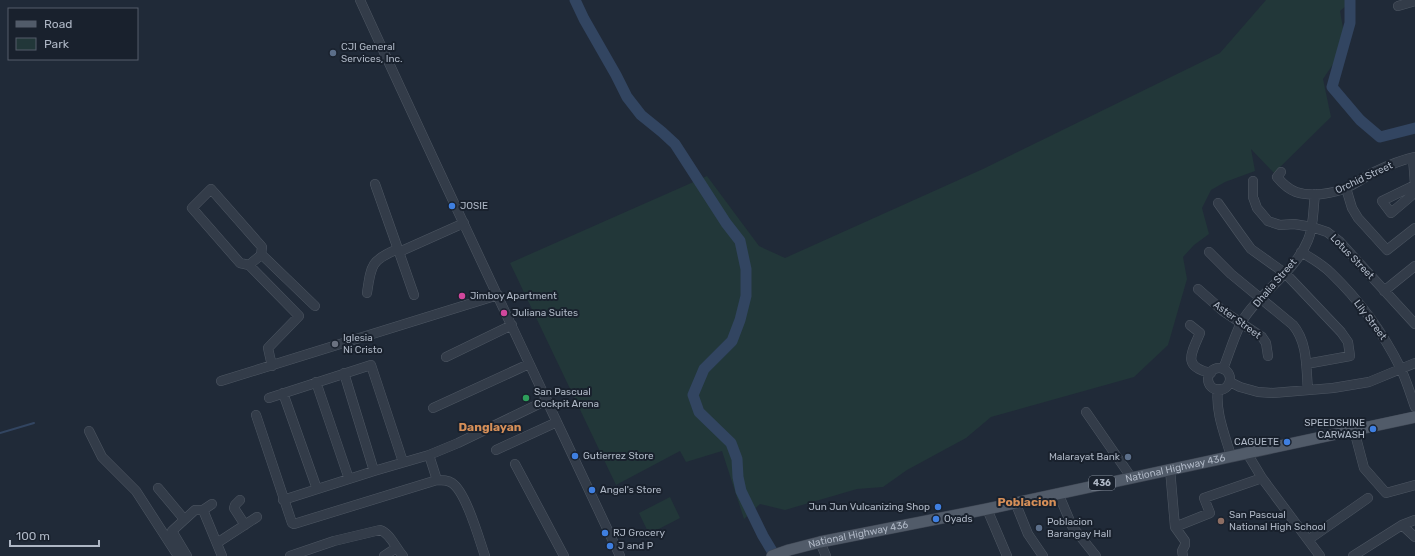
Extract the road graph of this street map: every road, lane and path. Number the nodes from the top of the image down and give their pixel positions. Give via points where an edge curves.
1 (360, 0) edge
2 (1415, 1) edge
3 (1398, 6) dead end
4 (1414, 158) edge
5 (1281, 172) dead end
6 (1253, 181) dead end
7 (375, 184) dead end
8 (1415, 185) edge
9 (1346, 188) junction
10 (1315, 194) junction
11 (1218, 203) dead end
12 (464, 223) junction
13 (1312, 227) junction
14 (1415, 228) edge
15 (398, 250) junction
16 (1209, 252) dead end
17 (1301, 252) junction
18 (261, 254) junction
19 (249, 265) junction
20 (1415, 266) edge
21 (1286, 274) junction
22 (1198, 289) dead end
23 (1384, 291) junction
24 (367, 293) dead end
25 (414, 295) dead end
26 (498, 295) junction
27 (1260, 299) junction
28 (316, 306) dead end
29 (1241, 323) junction
30 (1415, 324) edge
31 (512, 325) junction
32 (1190, 326) dead end
33 (1268, 356) dead end
34 (446, 357) dead end
35 (1415, 363) edge
36 (529, 364) junction
37 (1306, 364) junction
38 (272, 366) junction
39 (1400, 368) junction
40 (1223, 369) junction
41 (344, 373) junction
42 (1211, 373) junction
43 (221, 381) dead end
44 (316, 382) junction
45 (1230, 382) junction
46 (1218, 389) junction
47 (1308, 390) junction
48 (284, 393) junction
49 (269, 398) dead end
50 (547, 400) junction
51 (1415, 407) edge
52 (433, 408) dead end
53 (1086, 412) dead end
54 (256, 415) dead end
55 (1415, 417) edge
56 (557, 422) junction
57 (1354, 430) junction
58 (88, 431) dead end
59 (496, 450) dead end
60 (1247, 453) junction
61 (429, 455) junction
62 (1232, 456) junction
63 (403, 462) junction
64 (515, 464) dead end
65 (1170, 469) junction
66 (374, 471) junction
67 (1131, 477) junction
68 (1262, 478) junction
69 (349, 479) junction
70 (437, 480) junction
71 (1415, 485) edge
72 (158, 488) dead end
73 (317, 489) junction
74 (1058, 493) junction
75 (1368, 498) dead end
76 (240, 500) dead end
77 (283, 500) junction
78 (1015, 502) junction
79 (212, 504) dead end
80 (987, 509) junction
81 (203, 510) junction
82 (257, 517) dead end
83 (184, 519) junction
84 (1415, 520) edge
85 (245, 525) junction
86 (1402, 525) junction
87 (1175, 527) junction
88 (1415, 537) edge
89 (1308, 540) junction
90 (820, 542) junction
91 (217, 543) junction
92 (396, 548) junction
93 (178, 556) edge
94 (187, 556) edge
95 (222, 556) edge
96 (290, 556) edge
97 (384, 556) edge
98 (403, 556) edge
99 (485, 556) edge
100 (564, 556) edge
101 (620, 556) edge
102 (772, 556) edge
103 (826, 556) edge
104 (1007, 556) edge
105 (1042, 556) edge
106 (1096, 556) edge
107 (1183, 556) edge
108 (1320, 556) edge
109 (1353, 556) edge

1 - 12 street
2 - 3 street
4 - 8 street
4 - 9 street, Orchid Street via 1375,172
5 - 10 street, Orchid Street via 1276,177 1286,186 1297,192
6 - 13 street, Lotus Street via 1253,197 1257,208 1268,221 1280,225
7 - 15 street
9 - 10 street, Orchid Street
9 - 14 street via 1358,218 1387,250
10 - 13 street, Dhalia Street
11 - 21 street via 1252,249
12 - 15 street
12 - 26 street
13 - 17 street, Dhalia Street
13 - 23 street, Lotus Street via 1327,232 1339,241
15 - 24 street via 376,261 370,274
15 - 25 street
16 - 27 street
17 - 21 street, Dhalia Street
17 - 39 street, Lily Street via 1331,273 1366,314 1385,340
18 - 19 street
18 - 19 street via 261,246 210,190 192,208 240,263
18 - 28 street
19 - 38 street via 299,316 268,348
20 - 23 street
21 - 27 street, Dhalia Street
21 - 37 street via 1348,342 1350,356
22 - 29 street, Aster Street via 1222,311
23 - 30 street, Lotus Street
26 - 31 street
26 - 38 street
27 - 29 street, Dhalia Street
27 - 37 street via 1293,325 1300,334
29 - 33 street, Aster Street via 1262,337 1266,343
29 - 40 street, Dhalia Street
31 - 34 street
31 - 36 street
32 - 42 street via 1200,333 1191,356 1192,364 1199,370
35 - 39 street
36 - 50 street
36 - 52 street
37 - 47 street
38 - 43 street
39 - 47 street via 1369,382
39 - 51 street, Lily Street
40 - 42 street via 1216,369
40 - 45 street via 1230,375
41 - 44 street
41 - 63 street via 370,364 372,366
41 - 66 street
42 - 46 street via 1210,383
44 - 48 street
44 - 69 street
45 - 46 street via 1225,388
45 - 47 street via 1258,392
46 - 62 street via 1219,411
48 - 49 street
48 - 73 street
50 - 56 street
50 - 61 street
53 - 67 street
54 - 77 street
55 - 57 main road, National Highway 436 / 436
56 - 59 street
56 - 101 street
57 - 60 main road, National Highway 436 / 436
57 - 71 street via 1364,468 1386,493
58 - 93 street via 102,457 136,491
60 - 62 main road, National Highway 436 / 436
60 - 68 street
61 - 63 street
61 - 70 street
62 - 65 main road, National Highway 436 / 436
63 - 66 street
64 - 100 street
65 - 67 main road, National Highway 436 / 436
65 - 87 street
66 - 69 street
67 - 74 main road, National Highway 436 / 436
68 - 87 street via 1204,498 1210,513
68 - 89 street
69 - 73 street
70 - 77 street via 296,524 292,523
70 - 99 street via 450,481 456,486 465,501
72 - 83 street
73 - 77 street
74 - 78 main road, National Highway 436 / 436
74 - 106 street via 1072,526
75 - 89 street
76 - 85 street via 234,508
78 - 80 main road, National Highway 436 / 436
78 - 105 street via 1028,534
79 - 81 street
80 - 90 main road, National Highway 436 / 436
80 - 104 street
81 - 83 street via 195,510
81 - 91 street
82 - 85 street
83 - 94 street via 172,531
84 - 86 street
85 - 91 street
86 - 88 street
86 - 109 street
87 - 107 street via 1185,541
89 - 108 street
90 - 102 main road, National Highway 436 / 436
90 - 103 street
91 - 95 street
92 - 96 street via 388,534 380,530 334,541
92 - 97 street
92 - 98 street

